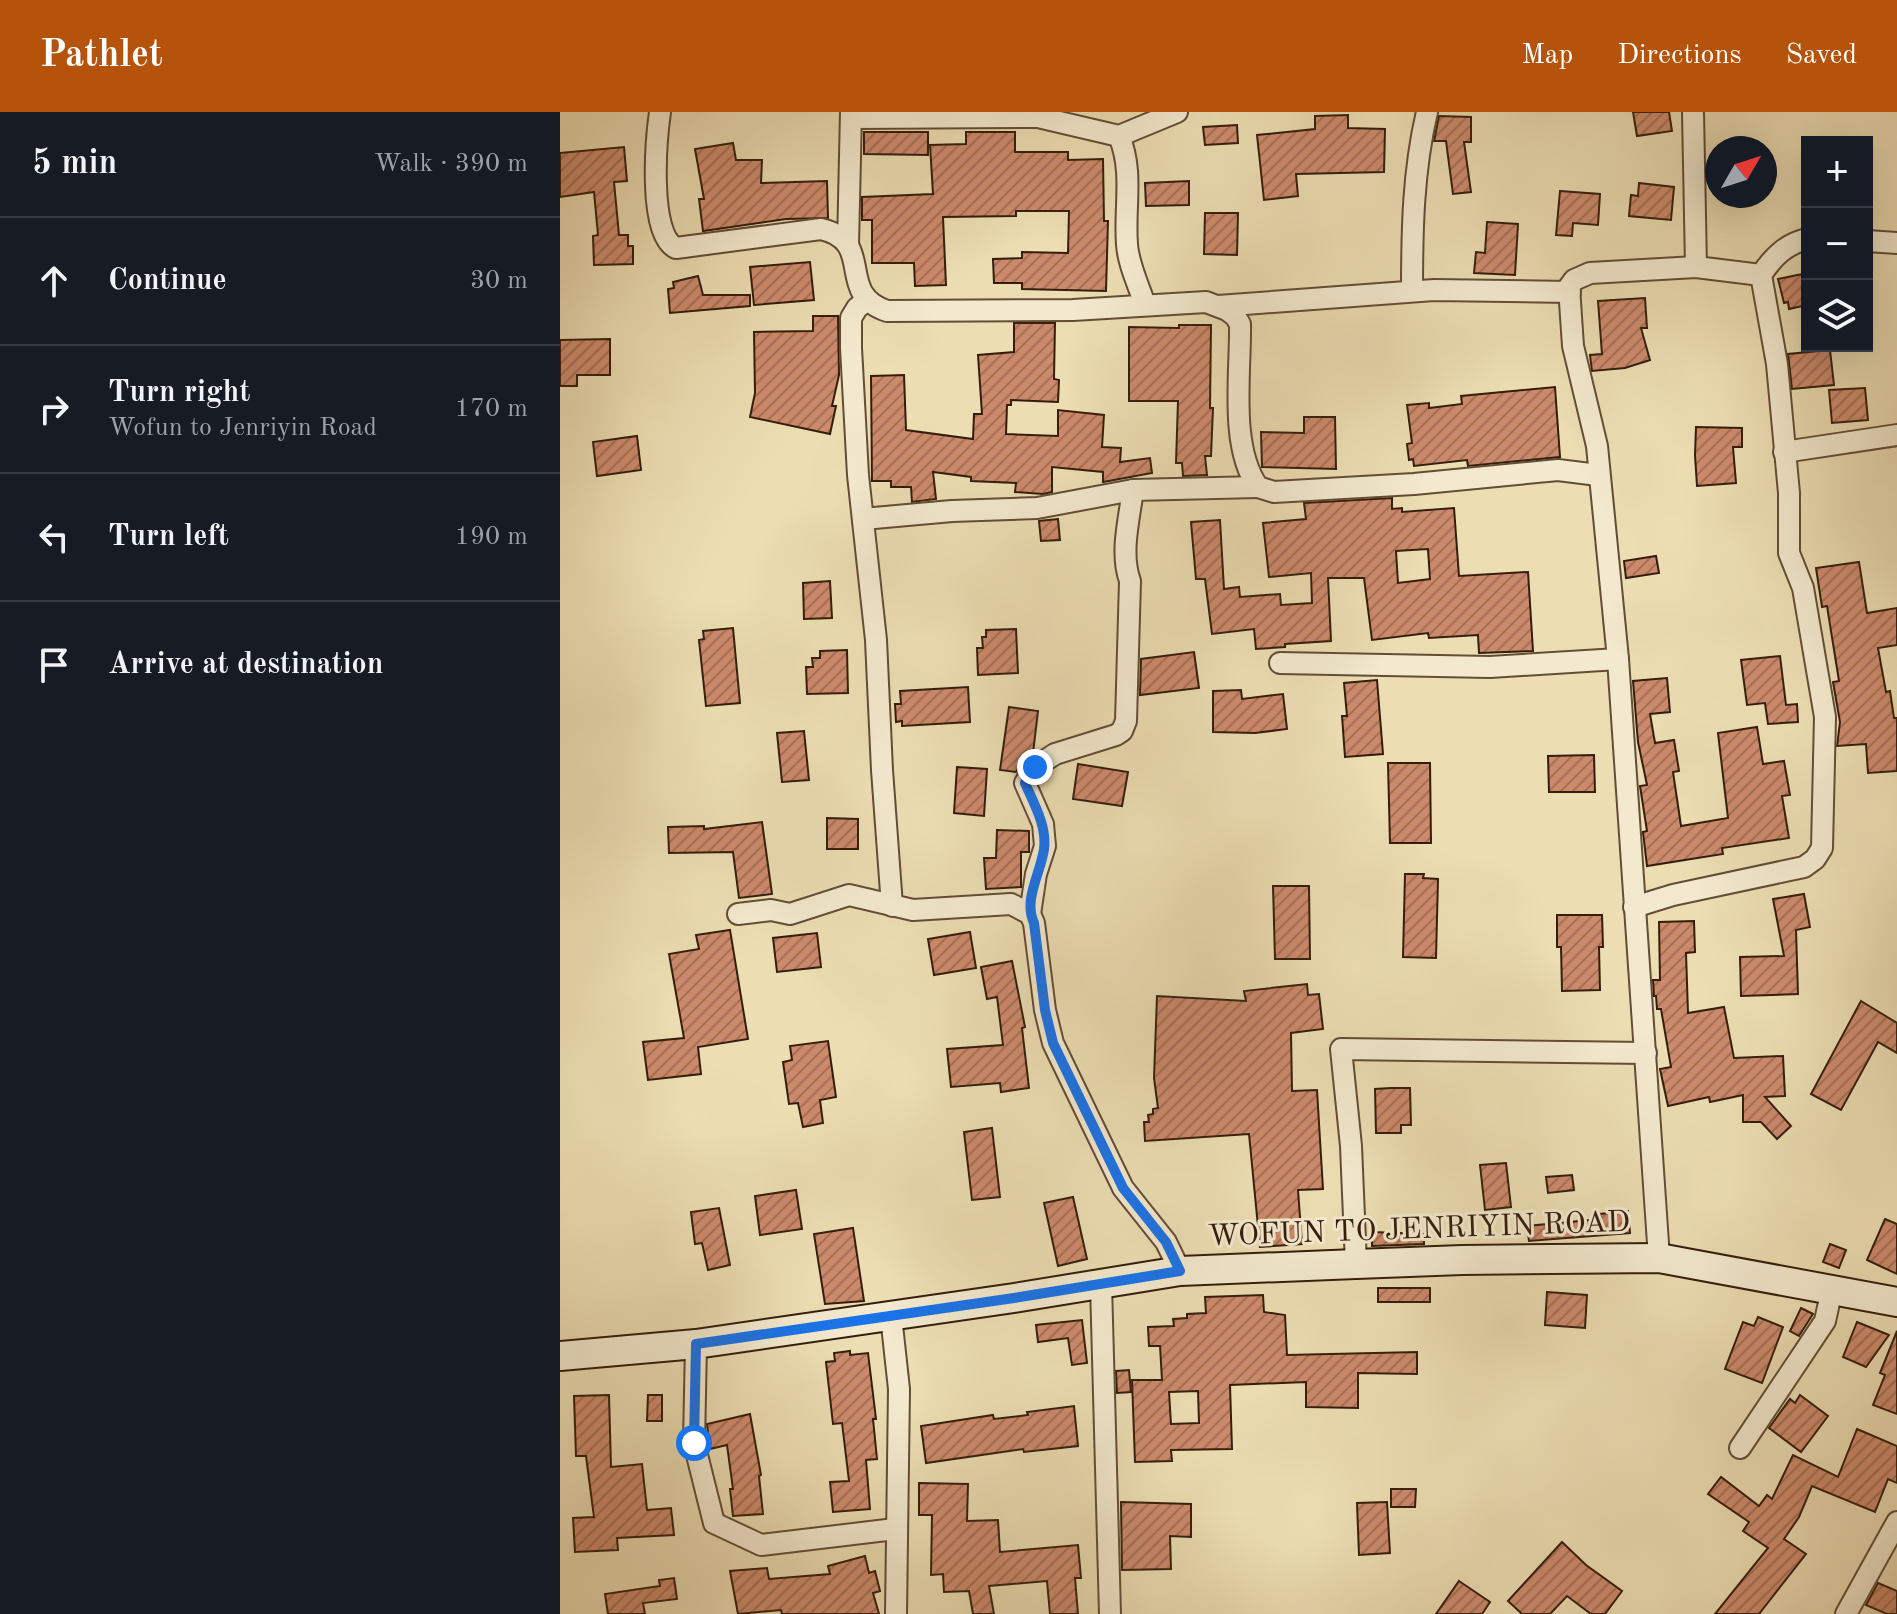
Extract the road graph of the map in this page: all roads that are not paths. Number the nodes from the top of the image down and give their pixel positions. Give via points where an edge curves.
1 (660, 112) edge
2 (1177, 112) edge
3 (1427, 112) edge
4 (1693, 112) edge
5 (851, 115) edge
6 (1039, 115) edge
7 (1119, 136) junction
8 (1801, 240) edge
9 (1873, 241) edge
10 (1897, 243) edge
11 (848, 245) junction
12 (1696, 267) junction
13 (1761, 275) junction
14 (1412, 291) junction
15 (1570, 292) junction
16 (866, 301) junction
17 (1145, 305) junction
18 (1218, 306) junction
19 (1897, 435) edge
20 (1784, 452) junction
21 (1598, 475) junction
22 (1258, 487) junction
23 (1133, 490) junction
24 (863, 519) junction
25 (1618, 659) junction
26 (1280, 663) dead end
27 (892, 906) junction
28 (1634, 907) junction
29 (738, 914) dead end
30 (1030, 914) junction
31 (1646, 1053) junction
32 (1659, 1258) junction
33 (1356, 1264) junction
34 (1180, 1271) junction
35 (1101, 1284) junction
36 (1832, 1289) junction
37 (1897, 1302) edge
38 (891, 1316) junction
39 (696, 1344) junction
40 (560, 1356) edge
41 (1740, 1448) dead end
42 (1897, 1522) edge
43 (895, 1529) junction
44 (896, 1614) edge
45 (1110, 1614) edge
46 (1846, 1614) edge

1 - 11 street via 658,215 669,245 821,229 843,237
2 - 7 street
3 - 14 street via 1412,216
4 - 12 street
5 - 6 street
5 - 11 street
6 - 7 street
7 - 17 street via 1128,172 1126,243
8 - 13 street via 1779,252
9 - 10 street
11 - 16 street
12 - 13 street
12 - 15 street via 1590,273 1574,280
13 - 20 street via 1777,364
14 - 15 street
14 - 18 street
15 - 21 street via 1573,346 1597,446
16 - 17 street via 887,311
16 - 24 street via 851,318
17 - 18 street
18 - 22 street via 1240,324 1237,402 1247,465
19 - 20 street
20 - 28 street via 1789,553 1803,588 1825,717 1822,848 1804,867
21 - 22 street via 1558,470 1398,485 1274,492
21 - 25 street
22 - 23 street
23 - 24 street via 1037,508
23 - 30 street via 1125,555 1130,581 1126,721 1116,735 1055,754 1035,767 1025,783 1043,824 1045,846
24 - 27 street
25 - 26 street via 1490,667
25 - 28 street
27 - 29 street via 849,895 790,914
27 - 30 street via 913,910 1011,904
28 - 31 street
30 - 34 street via 1053,1043 1123,1188 1166,1242
31 - 32 street
31 - 33 street via 1341,1049
32 - 33 street, WOFUN TO JENRIYIN ROAD
32 - 36 street, WOFUN TO JENRIYIN ROAD
33 - 34 street, WOFUN TO JENRIYIN ROAD
34 - 35 street, WOFUN TO JENRIYIN ROAD
35 - 38 street, WOFUN TO JENRIYIN ROAD
35 - 45 street
36 - 37 street, WOFUN TO JENRIYIN ROAD
36 - 41 street via 1825,1321
38 - 39 street, WOFUN TO JENRIYIN ROAD
38 - 43 street via 899,1389
39 - 40 street, WOFUN TO JENRIYIN ROAD
39 - 43 street via 694,1443 714,1523 761,1545
42 - 46 street
43 - 44 street

